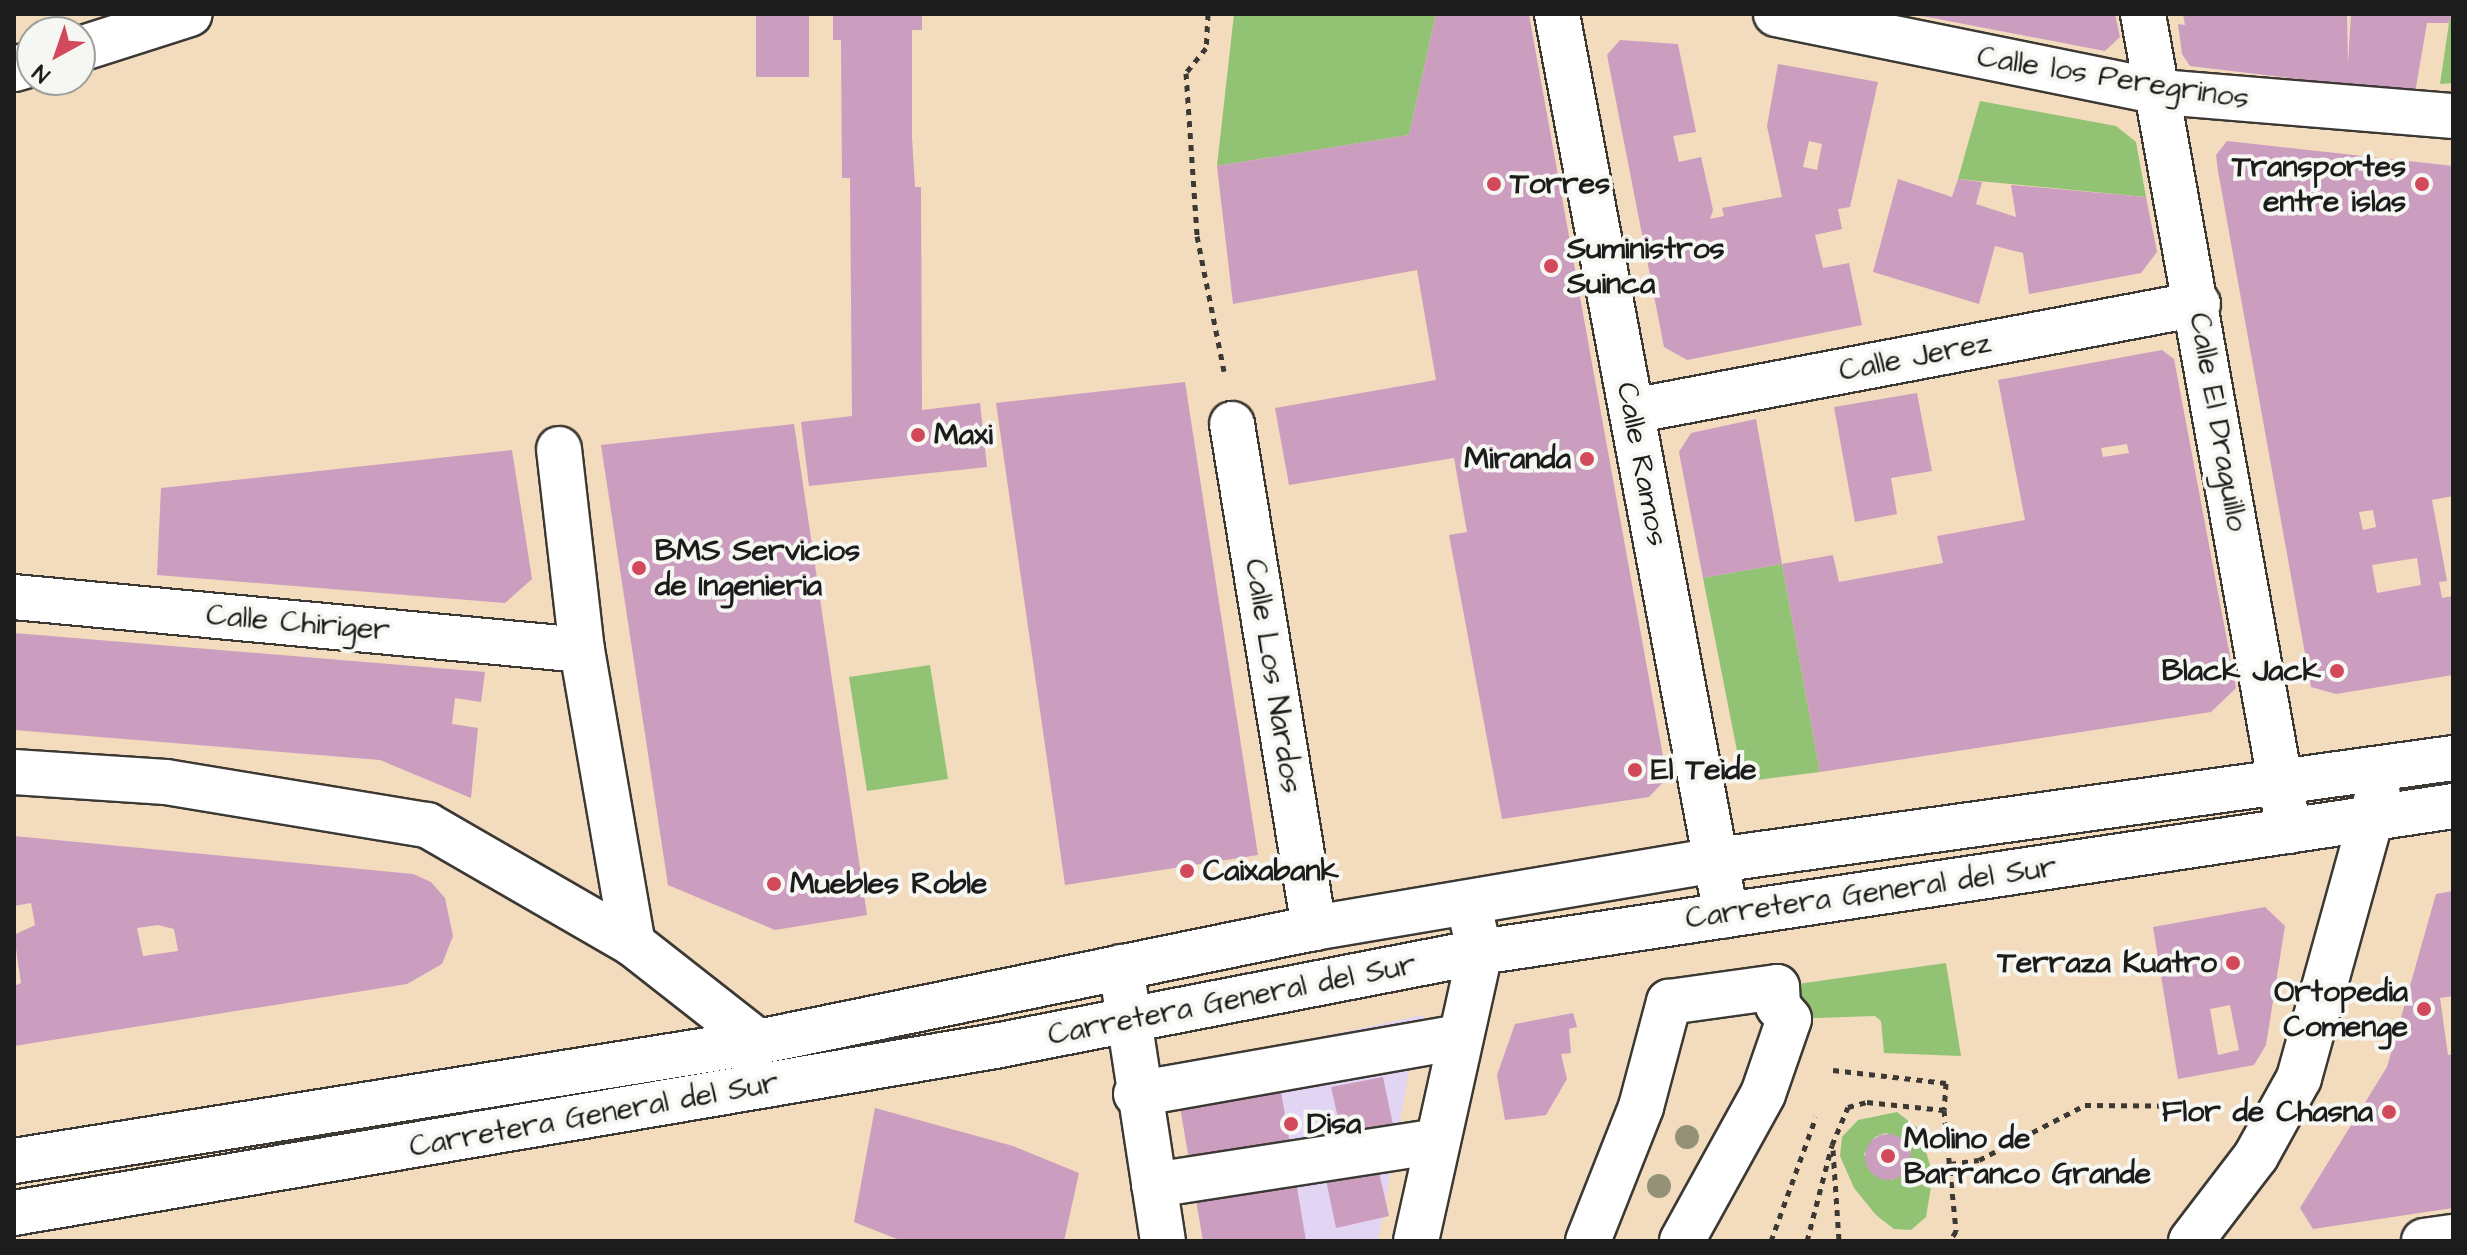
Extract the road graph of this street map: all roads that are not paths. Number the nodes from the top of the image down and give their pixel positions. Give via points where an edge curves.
1 (190, 14) edge
2 (1557, 14) edge
3 (1776, 14) edge
4 (2143, 14) edge
5 (96, 44) edge
6 (2160, 92) junction
7 (2453, 116) edge
8 (2198, 304) junction
9 (1632, 411) junction
10 (1232, 424) road end
11 (559, 449) dead end
12 (14, 597) edge
13 (582, 650) junction
14 (2453, 758) edge
15 (2383, 768) junction
16 (14, 772) edge
17 (2279, 782) junction
18 (2453, 806) edge
19 (2373, 818) junction
20 (2289, 831) junction
21 (1717, 860) junction
22 (1468, 903) junction
23 (1726, 915) junction
24 (1314, 928) junction
25 (633, 944) junction
26 (1480, 952) junction
27 (1121, 967) junction
28 (1127, 1020) junction
29 (1460, 1037) junction
30 (758, 1042) junction
31 (1136, 1094) junction
32 (1437, 1141) junction
33 (14, 1161) edge
34 (1154, 1185) junction
35 (14, 1213) edge
36 (2453, 1237) edge
37 (1163, 1241) edge
38 (1416, 1241) edge
39 (1588, 1241) edge
40 (1682, 1241) edge
41 (2191, 1241) edge
42 (2424, 1241) edge

1 - 5 street
2 - 9 street, Calle Ramos
3 - 6 street, Calle los Peregrinos
4 - 6 street, Calle El Draguillo
6 - 7 street, Calle los Peregrinos
6 - 8 street, Calle El Draguillo
8 - 9 street, Calle Jerez
8 - 17 street, Calle El Draguillo
9 - 21 street, Calle Ramos
10 - 24 street, Calle Los Nardos
11 - 13 street
12 - 13 street, Calle Chiriger
13 - 25 street
14 - 15 street, Carretera General del Sur
15 - 17 street, Carretera General del Sur
15 - 19 street
16 - 25 street via 166,782 427,825
17 - 20 street, Calle El Draguillo
17 - 21 street, Carretera General del Sur
18 - 19 street, Carretera General del Sur
19 - 20 street, Carretera General del Sur
19 - 41 street via 2299,1078 2256,1156
20 - 23 street, Carretera General del Sur
21 - 22 street, Carretera General del Sur
21 - 23 street, Calle Ramos
22 - 24 street, Carretera General del Sur
22 - 26 street
23 - 26 street, Carretera General del Sur
24 - 27 street, Carretera General del Sur
25 - 30 street
26 - 28 street, Carretera General del Sur
26 - 29 street
27 - 28 street
27 - 30 street, Carretera General del Sur
28 - 31 street
28 - 35 street, Carretera General del Sur
29 - 31 street
29 - 32 street
30 - 33 street, Carretera General del Sur
31 - 34 street
32 - 34 street
32 - 38 street
34 - 37 street
36 - 42 street
39 - 40 street via 1641,1107 1669,1002 1777,987 1778,1006 1789,1019 1763,1094

